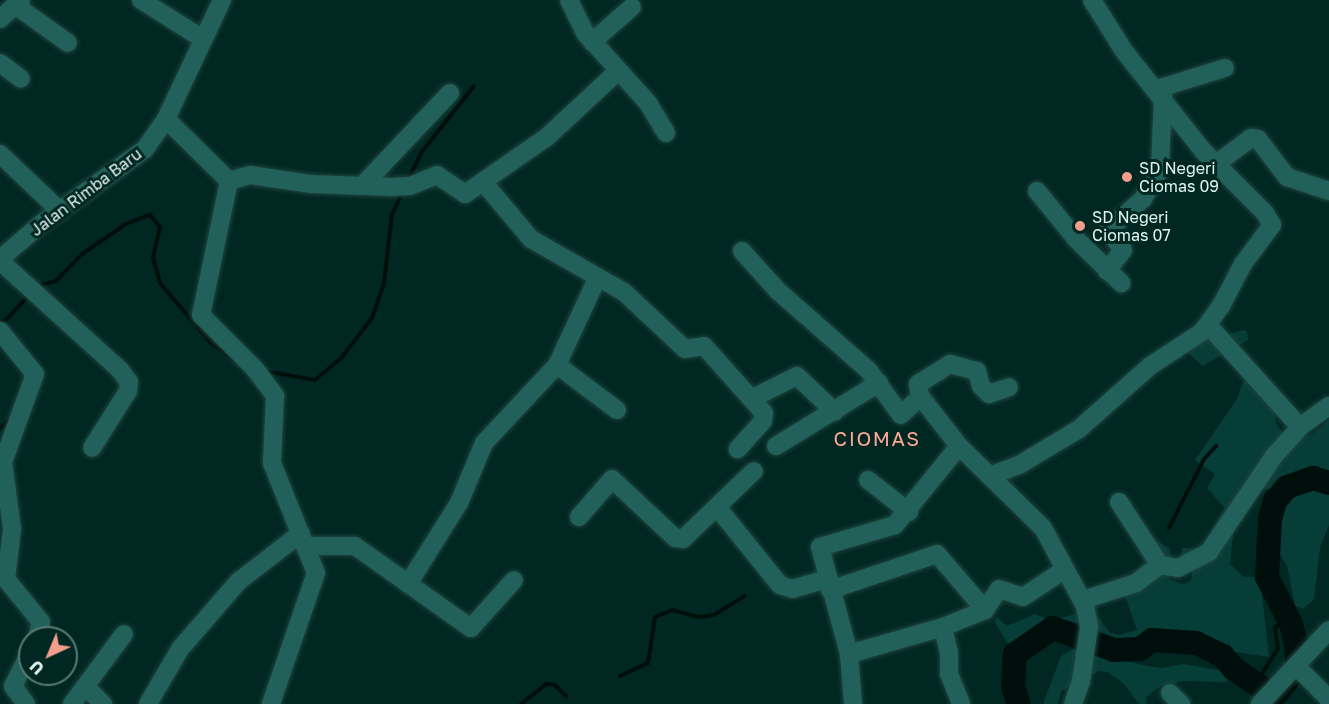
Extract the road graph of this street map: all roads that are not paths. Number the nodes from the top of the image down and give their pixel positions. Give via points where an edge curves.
1 (141, 0) edge
2 (222, 0) edge
3 (569, 0) edge
4 (1092, 0) edge
5 (18, 2) edge
6 (632, 7) dead end
7 (0, 19) edge
8 (203, 39) junction
9 (592, 42) junction
10 (68, 43) dead end
11 (0, 63) edge
12 (1225, 68) dead end
13 (618, 71) junction
14 (21, 79) dead end
15 (450, 93) dead end
16 (1160, 93) junction
17 (166, 119) junction
18 (666, 133) dead end
19 (0, 154) edge
20 (1216, 164) junction
21 (229, 182) junction
22 (484, 183) junction
23 (362, 186) junction
24 (1037, 191) dead end
25 (1329, 191) edge
26 (59, 210) junction
27 (742, 251) dead end
28 (0, 260) edge
29 (597, 279) junction
30 (1208, 325) junction
31 (1, 334) edge
32 (557, 365) junction
33 (879, 383) junction
34 (1009, 387) dead end
35 (921, 396) junction
36 (753, 398) junction
37 (1329, 406) edge
38 (617, 410) dead end
39 (835, 412) junction
40 (1300, 427) junction
41 (776, 446) dead end
42 (959, 446) junction
43 (92, 448) dead end
44 (738, 449) dead end
45 (754, 471) dead end
46 (990, 476) junction
47 (868, 480) dead end
48 (1119, 502) dead end
49 (717, 507) junction
50 (909, 512) junction
51 (579, 517) dead end
52 (303, 540) junction
53 (1160, 566) junction
54 (1064, 570) junction
55 (514, 580) dead end
56 (408, 584) junction
57 (829, 585) junction
58 (1083, 600) junction
59 (985, 610) junction
60 (40, 626) edge
61 (943, 627) junction
62 (1329, 630) edge
63 (124, 634) dead end
64 (849, 654) junction
65 (1297, 668) junction
66 (18, 675) edge
67 (87, 688) junction
68 (1329, 699) edge
69 (26, 704) edge
70 (72, 704) edge
71 (102, 704) edge
72 (148, 704) edge
73 (271, 704) edge
74 (853, 704) edge
75 (962, 704) edge
76 (1073, 704) edge
77 (1260, 704) edge

1 - 8 street
2 - 8 street, Jalan Rimba Baru
3 - 9 street
4 - 16 street via 1124,51
5 - 7 street
5 - 10 street
6 - 9 street
8 - 17 street, Jalan Rimba Baru
9 - 13 street
11 - 14 street
12 - 16 street
13 - 18 street via 648,103
13 - 22 street via 547,137
15 - 23 street
16 - 20 street
16 - 24 street via 1160,168 1143,199 1108,230 1123,250 1114,277
17 - 21 street
17 - 26 street, Jalan Rimba Baru via 145,149
19 - 26 street
20 - 25 street via 1254,138 1269,149 1293,182
20 - 30 street via 1272,225 1243,264
21 - 23 street via 250,175
21 - 52 street via 201,315 255,369 275,396 272,463
22 - 23 street via 465,194 437,175 400,186
22 - 29 street via 531,240
26 - 28 street, Jalan Rimba Baru
27 - 33 street
28 - 43 street via 129,382 128,391
29 - 32 street
29 - 36 street via 629,296 685,349 704,346
30 - 40 street
30 - 46 street via 1150,366 1079,429 1018,465
31 - 60 street via 31,364 35,374 3,462 12,529 6,579 41,622
32 - 38 street
32 - 56 street via 484,443 459,503
33 - 35 street via 901,415
33 - 39 street
34 - 35 street via 989,394 981,386 977,371 955,363 918,383
35 - 42 street
36 - 39 street via 797,376
36 - 44 street via 764,418
37 - 40 street
39 - 41 street
40 - 53 street via 1274,456 1214,547 1180,567
42 - 46 street
42 - 50 street
45 - 49 street
46 - 54 street via 1043,528
47 - 50 street
48 - 53 street
49 - 51 street via 679,540 612,479
49 - 57 street via 780,585 792,589
50 - 57 street via 895,525 820,548
52 - 56 street via 355,546
52 - 72 street via 239,581 180,649
52 - 73 street via 316,573 315,583
53 - 58 street via 1136,584
54 - 58 street
54 - 59 street via 1023,597 999,589
55 - 56 street via 471,628
57 - 59 street via 937,554
57 - 64 street
58 - 76 street via 1089,615 1081,681
59 - 61 street
61 - 64 street
61 - 75 street via 949,674
62 - 65 street
63 - 67 street
64 - 74 street
65 - 68 street
65 - 77 street
66 - 69 street via 12,686
67 - 70 street
67 - 71 street

